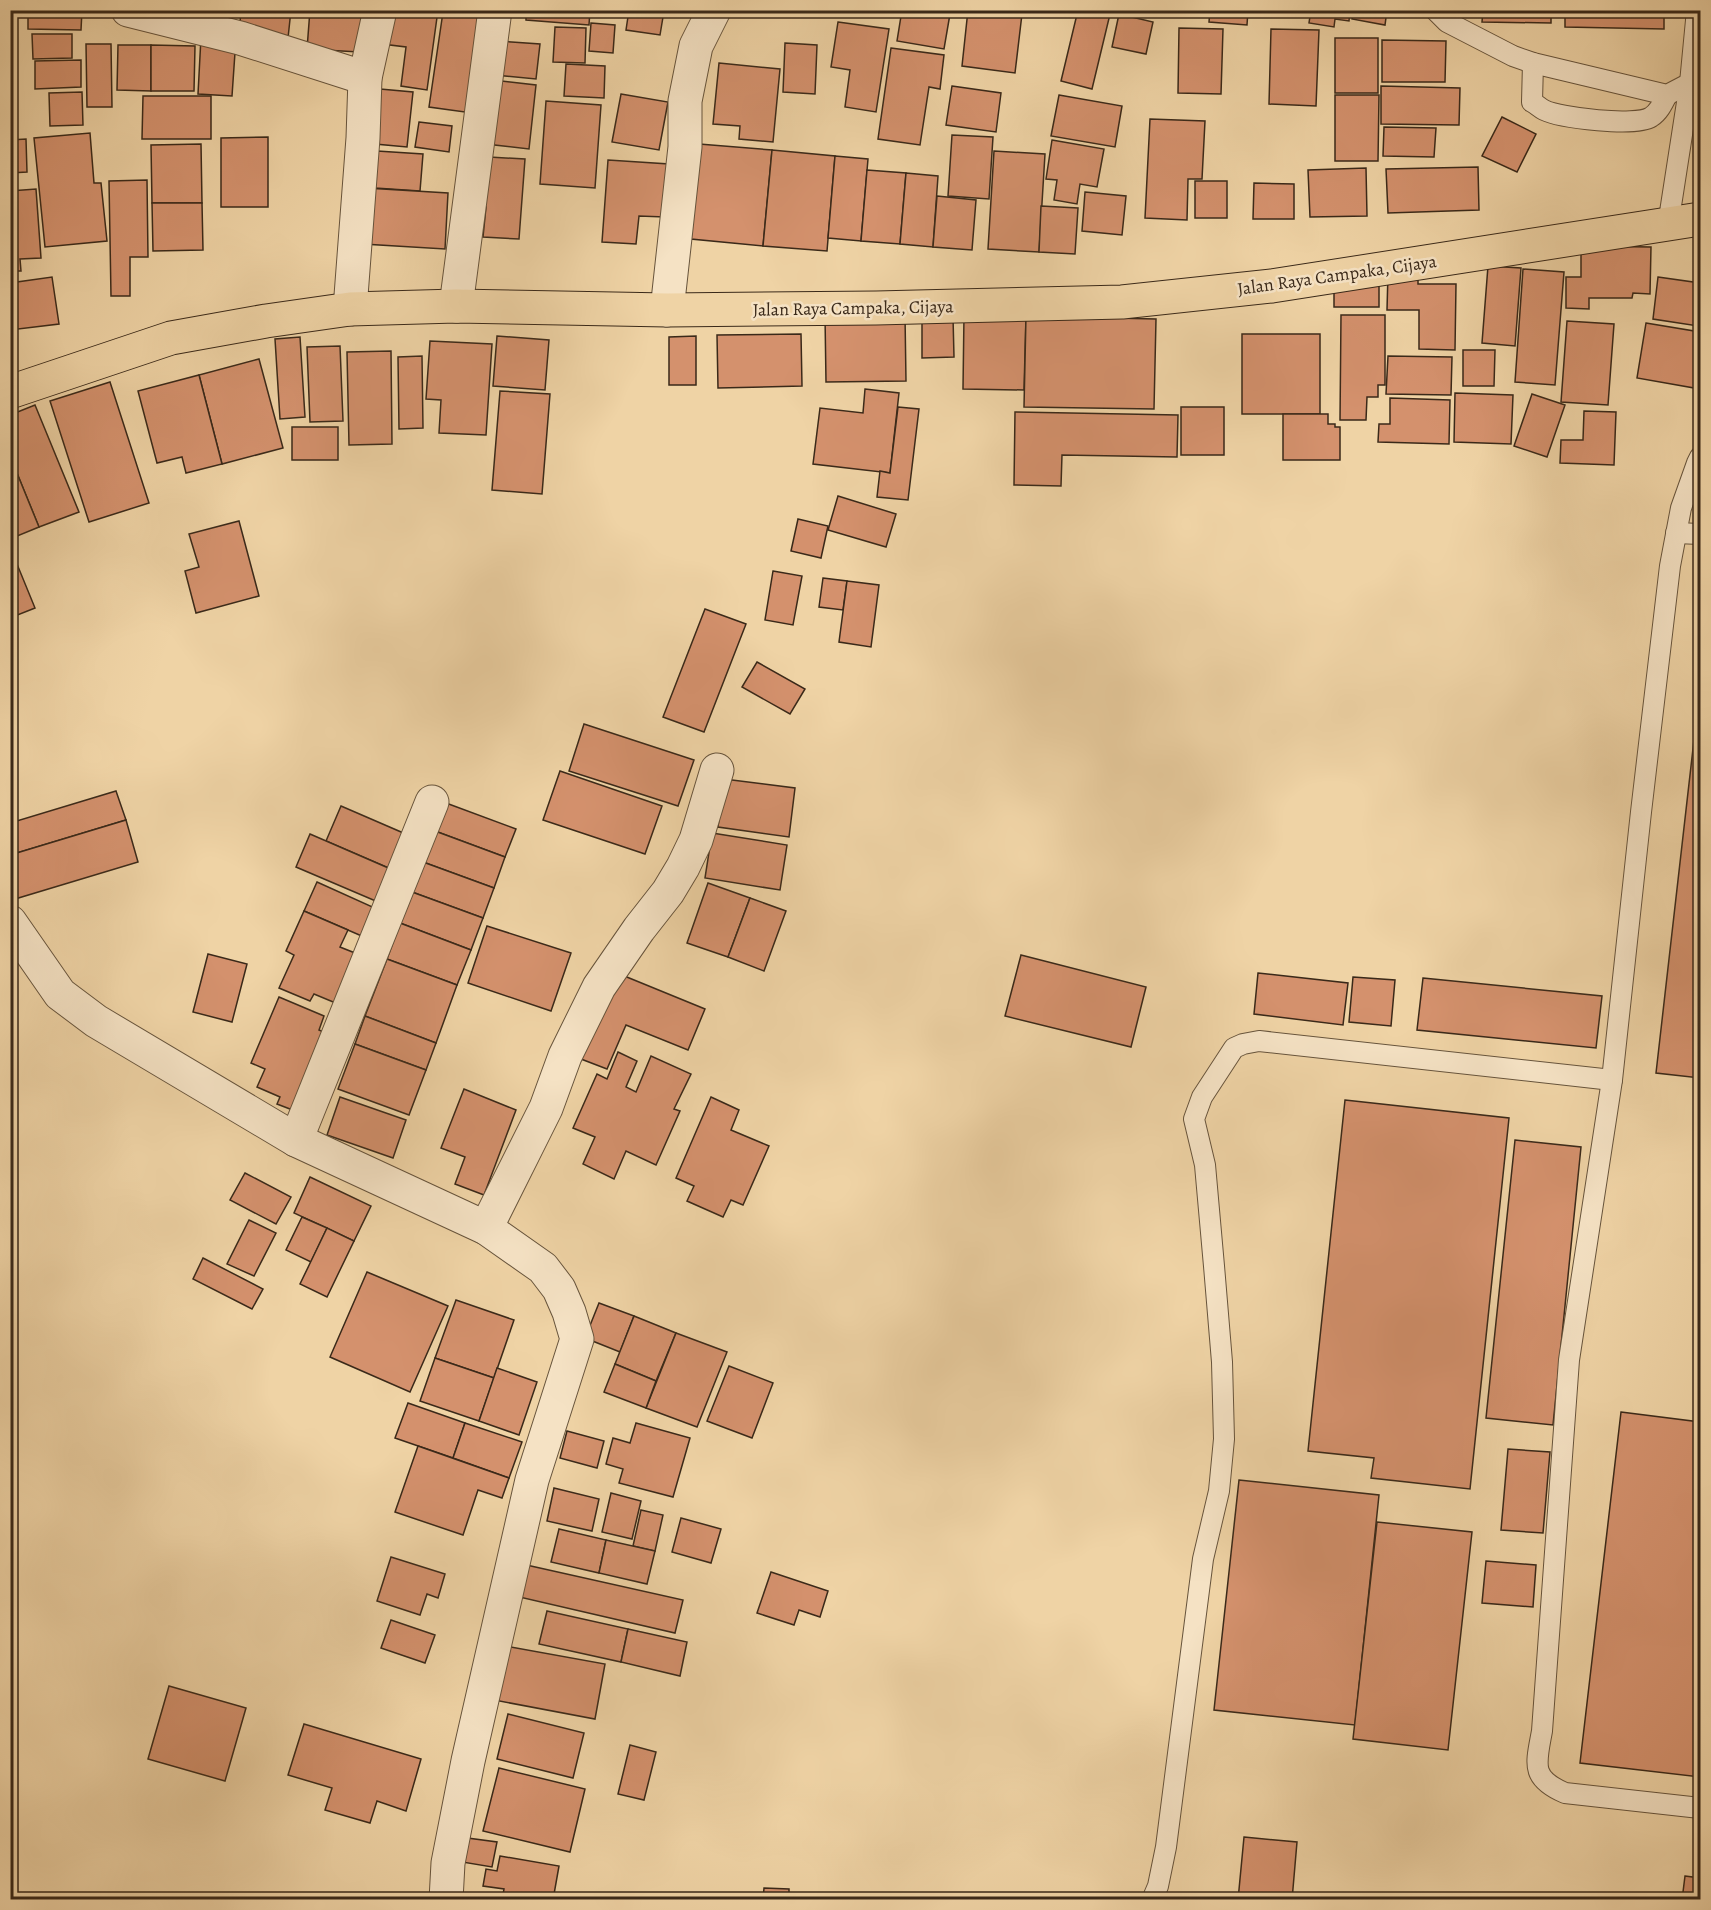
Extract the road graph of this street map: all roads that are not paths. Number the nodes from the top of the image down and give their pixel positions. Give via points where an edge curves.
1 (128, 10) edge
2 (380, 10) edge
3 (495, 10) edge
4 (714, 10) edge
5 (1435, 10) edge
6 (1697, 10) edge
7 (1533, 63) junction
8 (365, 78) junction
9 (1690, 83) junction
10 (1667, 95) junction
11 (1701, 219) edge
12 (1668, 225) junction
13 (456, 306) junction
14 (350, 309) junction
15 (668, 310) junction
16 (10, 392) edge
17 (1701, 457) edge
18 (1676, 533) junction
19 (1701, 534) edge
20 (717, 770) dead end
21 (432, 802) dead end
22 (10, 922) edge
23 (1612, 1080) junction
24 (296, 1140) junction
25 (486, 1228) junction
26 (1701, 1808) edge
27 (446, 1899) edge
28 (1152, 1899) edge

1 - 8 street via 240,38
2 - 8 street
3 - 13 street
4 - 15 street via 696,46 685,101 686,147
5 - 7 lane via 1447,22
6 - 9 lane
7 - 10 lane
7 - 10 lane via 1532,102 1544,110 1625,123 1649,119
8 - 14 street
9 - 10 lane
9 - 12 lane
11 - 12 main road, Jalan Raya Campaka, Cijaya
12 - 15 main road, Jalan Raya Campaka, Cijaya via 1272,286 1122,302
13 - 14 main road, Jalan Raya Campaka, Cijaya
13 - 15 main road, Jalan Raya Campaka, Cijaya
14 - 16 main road, Jalan Raya Campaka, Cijaya via 171,338
17 - 18 lane via 1681,508
18 - 19 lane
18 - 23 lane via 1643,788
20 - 25 street via 696,840 683,867 599,987 565,1056 546,1108
21 - 24 street
22 - 24 street via 60,994 96,1021
23 - 26 lane via 1569,1360 1538,1772 1549,1786 1565,1793
23 - 28 lane via 1259,1041 1234,1048 1202,1097 1194,1119 1205,1165 1215,1266 1224,1439 1219,1491 1203,1559 1166,1847
24 - 25 street
25 - 27 street via 543,1268 559,1288 577,1340 532,1479 468,1761 448,1863

